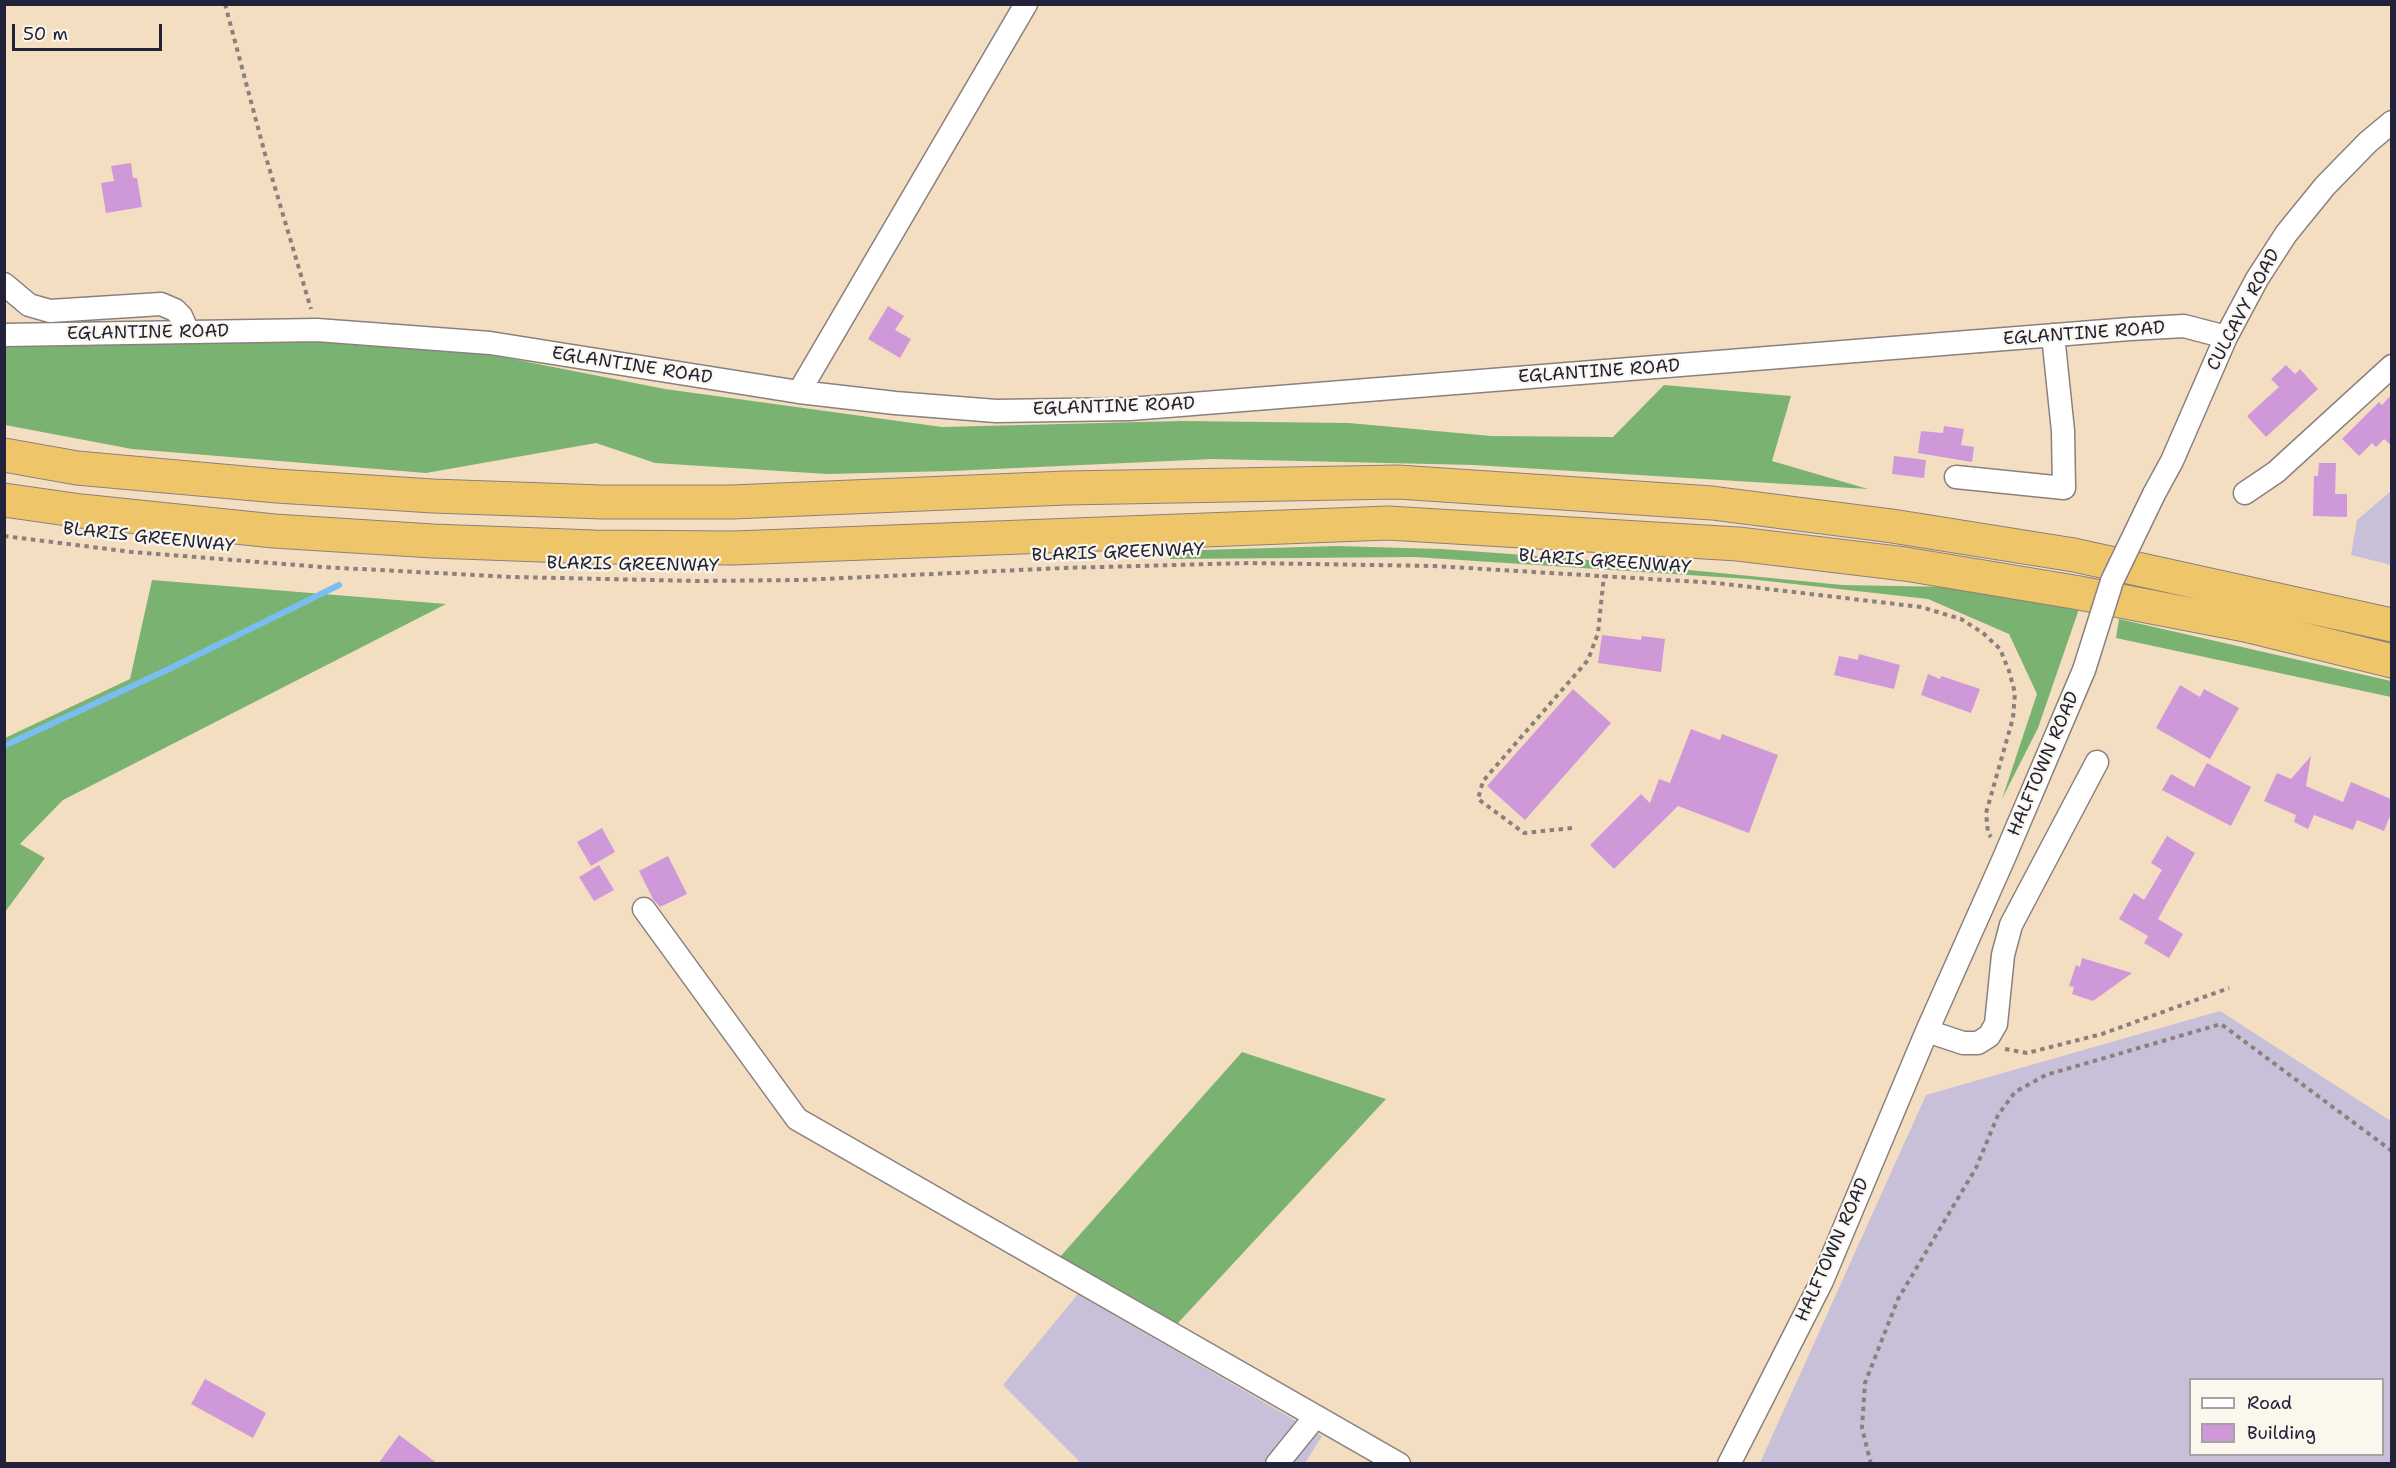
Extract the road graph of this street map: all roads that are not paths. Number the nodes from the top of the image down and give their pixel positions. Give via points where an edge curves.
1 (1026, 4) edge
2 (2391, 122) edge
3 (4, 284) edge
4 (188, 332) junction
5 (4, 335) edge
6 (2053, 335) junction
7 (2226, 336) junction
8 (2391, 366) edge
9 (799, 392) junction
10 (4, 455) edge
11 (1956, 477) dead end
12 (2245, 493) dead end
13 (2154, 494) joint
14 (4, 500) edge
15 (2391, 625) edge
16 (2391, 661) edge
17 (2097, 762) dead end
18 (644, 909) dead end
19 (1927, 1031) junction
20 (1315, 1417) junction
21 (1730, 1463) edge
22 (1276, 1464) edge
23 (1399, 1464) edge

1 - 9 street
2 - 7 street, CULCAVY ROAD via 2325,186 2286,234
3 - 4 street via 29,305 50,311 161,304 181,316
4 - 5 street, EGLANTINE ROAD
4 - 9 street, EGLANTINE ROAD via 317,330 490,343
6 - 7 street, EGLANTINE ROAD via 2184,326
6 - 9 street, EGLANTINE ROAD via 1130,409 996,411
6 - 11 street via 2063,431 2064,488
7 - 13 street, CULCAVY ROAD
8 - 12 street via 2276,472
10 - 15 highway via 77,468 277,486 579,501 732,502 1066,488 1398,482 1712,503 2074,555
13 - 19 street, HALFTOWN ROAD, bridge via 2112,581 2084,670
14 - 16 highway via 274,531 594,547 734,548 1388,523 1738,544 1905,564 2074,592 2245,625
17 - 19 street via 2011,925 1996,1024 1989,1036 1978,1043 1963,1043
18 - 20 street via 797,1119
19 - 21 street, HALFTOWN ROAD via 1822,1281
20 - 22 street
20 - 23 street

